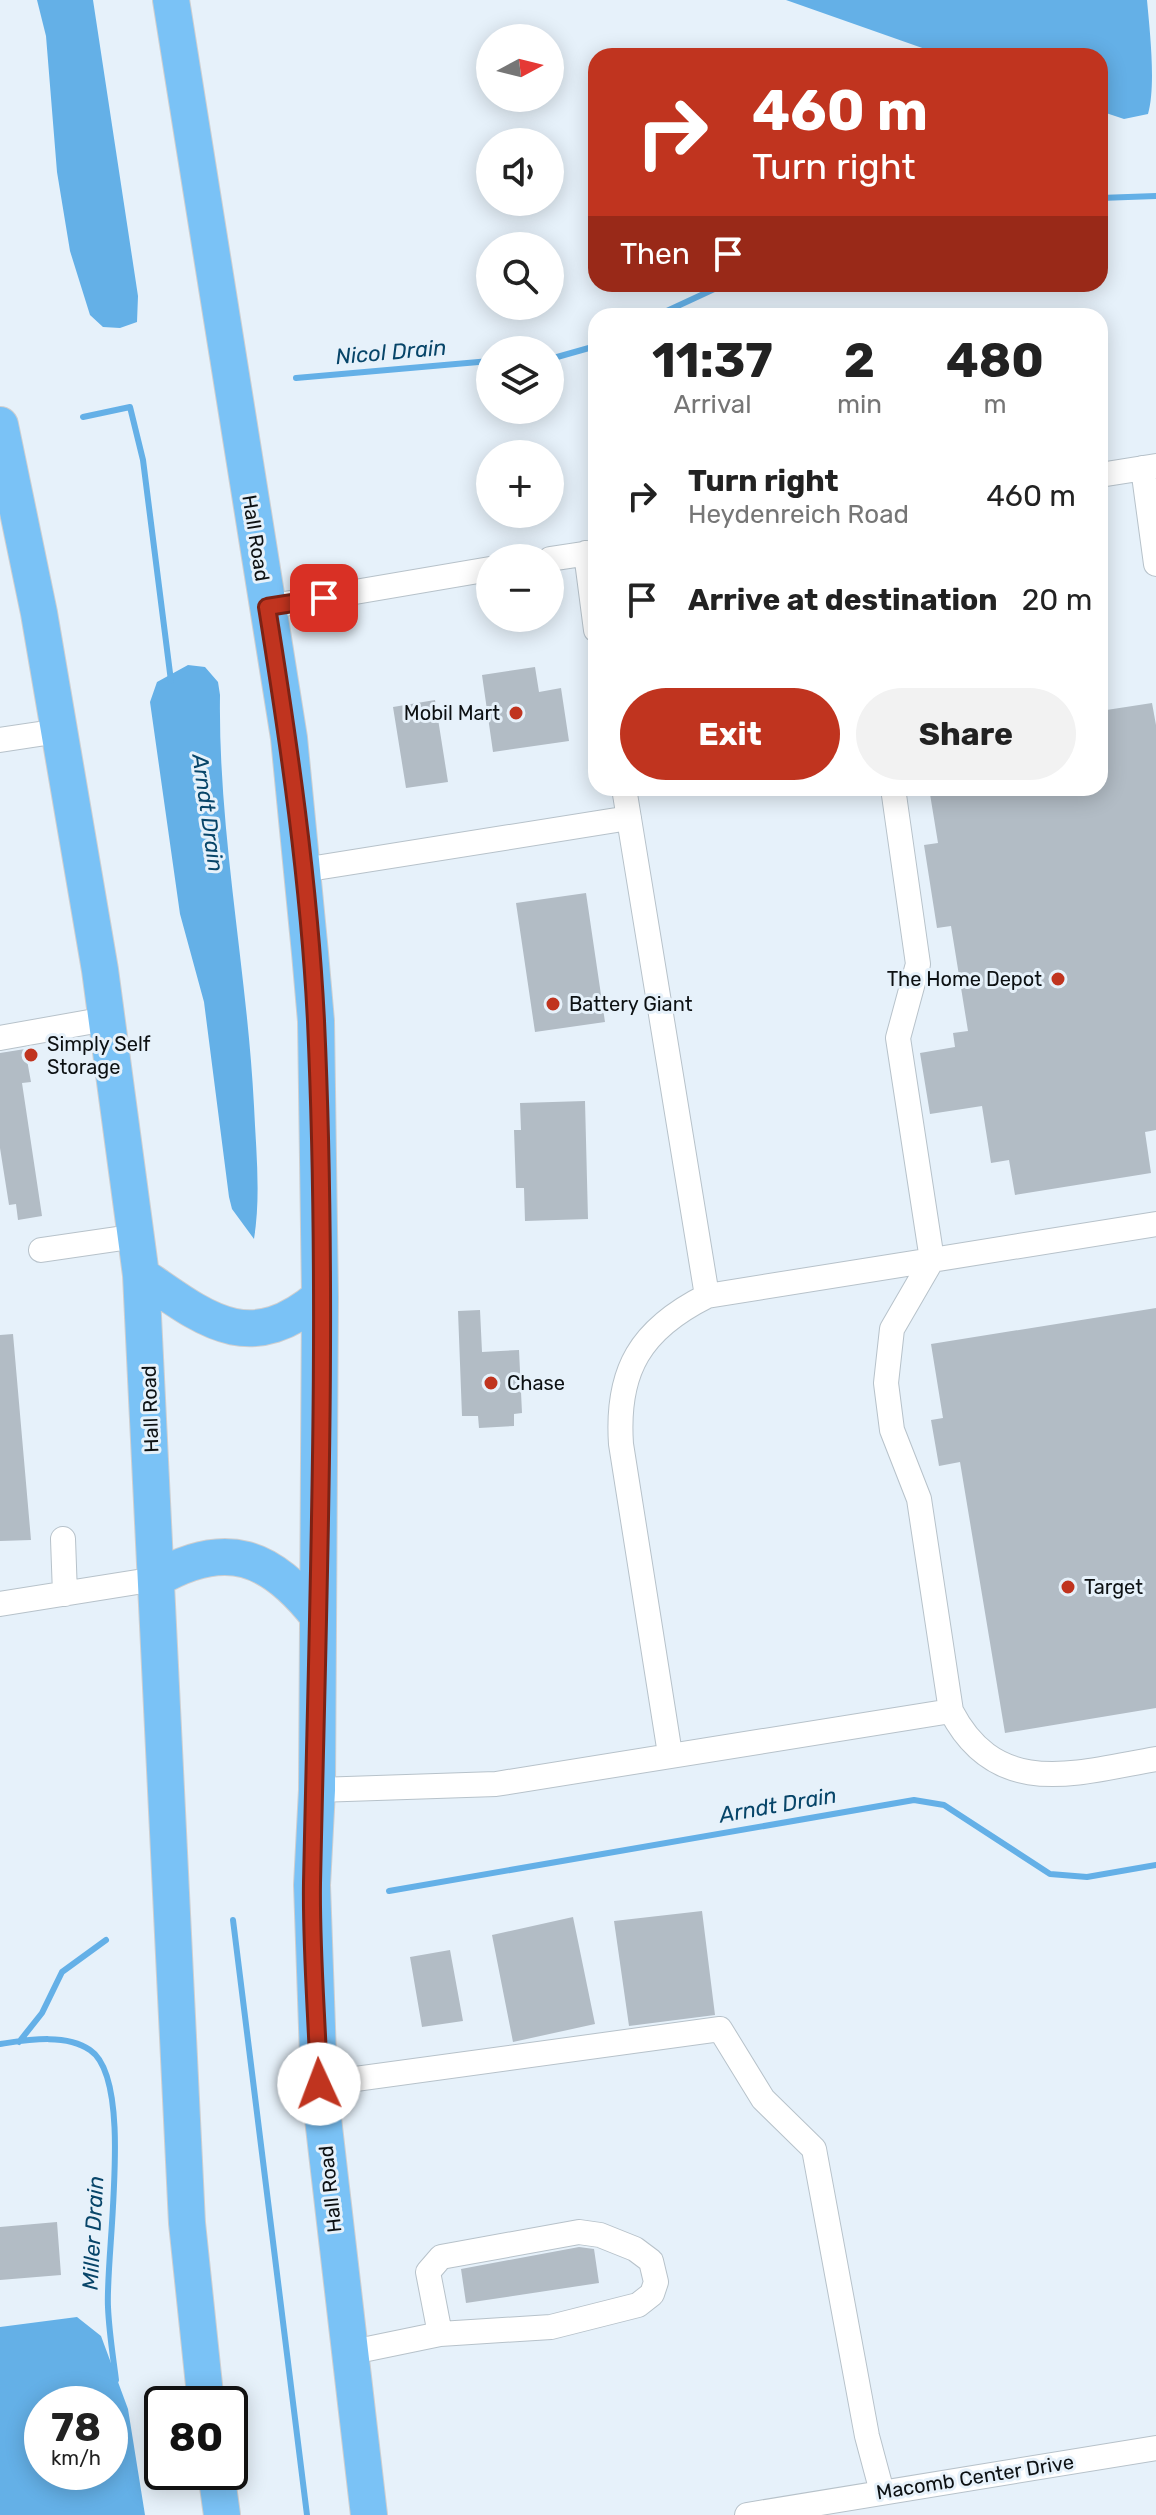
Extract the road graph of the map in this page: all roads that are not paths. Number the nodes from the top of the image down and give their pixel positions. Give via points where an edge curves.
1 (171, 0) edge
2 (0, 425) edge
3 (1149, 467) edge
4 (1108, 474) edge
5 (588, 553) edge
6 (564, 557) edge
7 (1156, 564) edge
8 (476, 571) edge
9 (267, 607) junction
10 (59, 731) junction
11 (0, 740) edge
12 (625, 796) edge
13 (894, 796) edge
14 (629, 818) junction
15 (303, 870) junction
16 (106, 1019) junction
17 (0, 1038) edge
18 (1156, 1224) edge
19 (137, 1236) junction
20 (41, 1250) dead end
21 (932, 1260) junction
22 (141, 1275) junction
23 (707, 1296) junction
24 (320, 1297) junction
25 (63, 1539) dead end
26 (156, 1579) junction
27 (65, 1594) junction
28 (0, 1604) edge
29 (318, 1616) junction
30 (951, 1711) junction
31 (670, 1754) junction
32 (1156, 1759) edge
33 (317, 1790) junction
34 (319, 2084) junction
35 (440, 2334) junction
36 (348, 2353) junction
37 (204, 2386) edge
38 (1156, 2448) edge
39 (219, 2490) edge
40 (882, 2492) junction
41 (222, 2515) edge
42 (369, 2515) edge
43 (747, 2515) edge

1 - 9 highway, Hall Road
2 - 10 highway, Hall Road
3 - 4 street
3 - 7 street
5 - 6 street
8 - 9 street
9 - 15 highway, Hall Road via 289,738
10 - 11 street
10 - 16 highway, Hall Road
12 - 14 street
13 - 21 street via 918,964 898,1038
14 - 15 street
14 - 23 street
15 - 24 highway, Hall Road via 316,1021
16 - 17 street
16 - 19 highway, Hall Road
18 - 21 street
19 - 20 street
19 - 22 highway, Hall Road
21 - 23 street
21 - 30 street via 892,1329 886,1383 900,1456 919,1499
22 - 24 highway via 199,1315 241,1329 275,1326
22 - 26 highway, Hall Road
23 - 31 street via 671,1317 645,1341 628,1370 621,1407 621,1444
24 - 29 highway, Hall Road
25 - 27 street
26 - 27 street
26 - 29 highway via 182,1564 238,1558 275,1571 293,1584
26 - 37 highway, Hall Road via 186,2208
27 - 28 street
29 - 33 highway, Hall Road
30 - 31 street
30 - 32 street via 964,1736 988,1757 1028,1774 1066,1774
31 - 33 street via 496,1784
33 - 34 highway, Hall Road via 312,1885
34 - 36 highway, Hall Road
34 - 40 street via 720,2029 763,2099 814,2149
35 - 35 street via 551,2327 638,2305 652,2294 656,2282 651,2261 635,2249 579,2232 441,2257 428,2272
35 - 36 street
36 - 42 highway, Hall Road
38 - 40 street, Macomb Center Drive
39 - 41 highway
40 - 43 street, Macomb Center Drive

